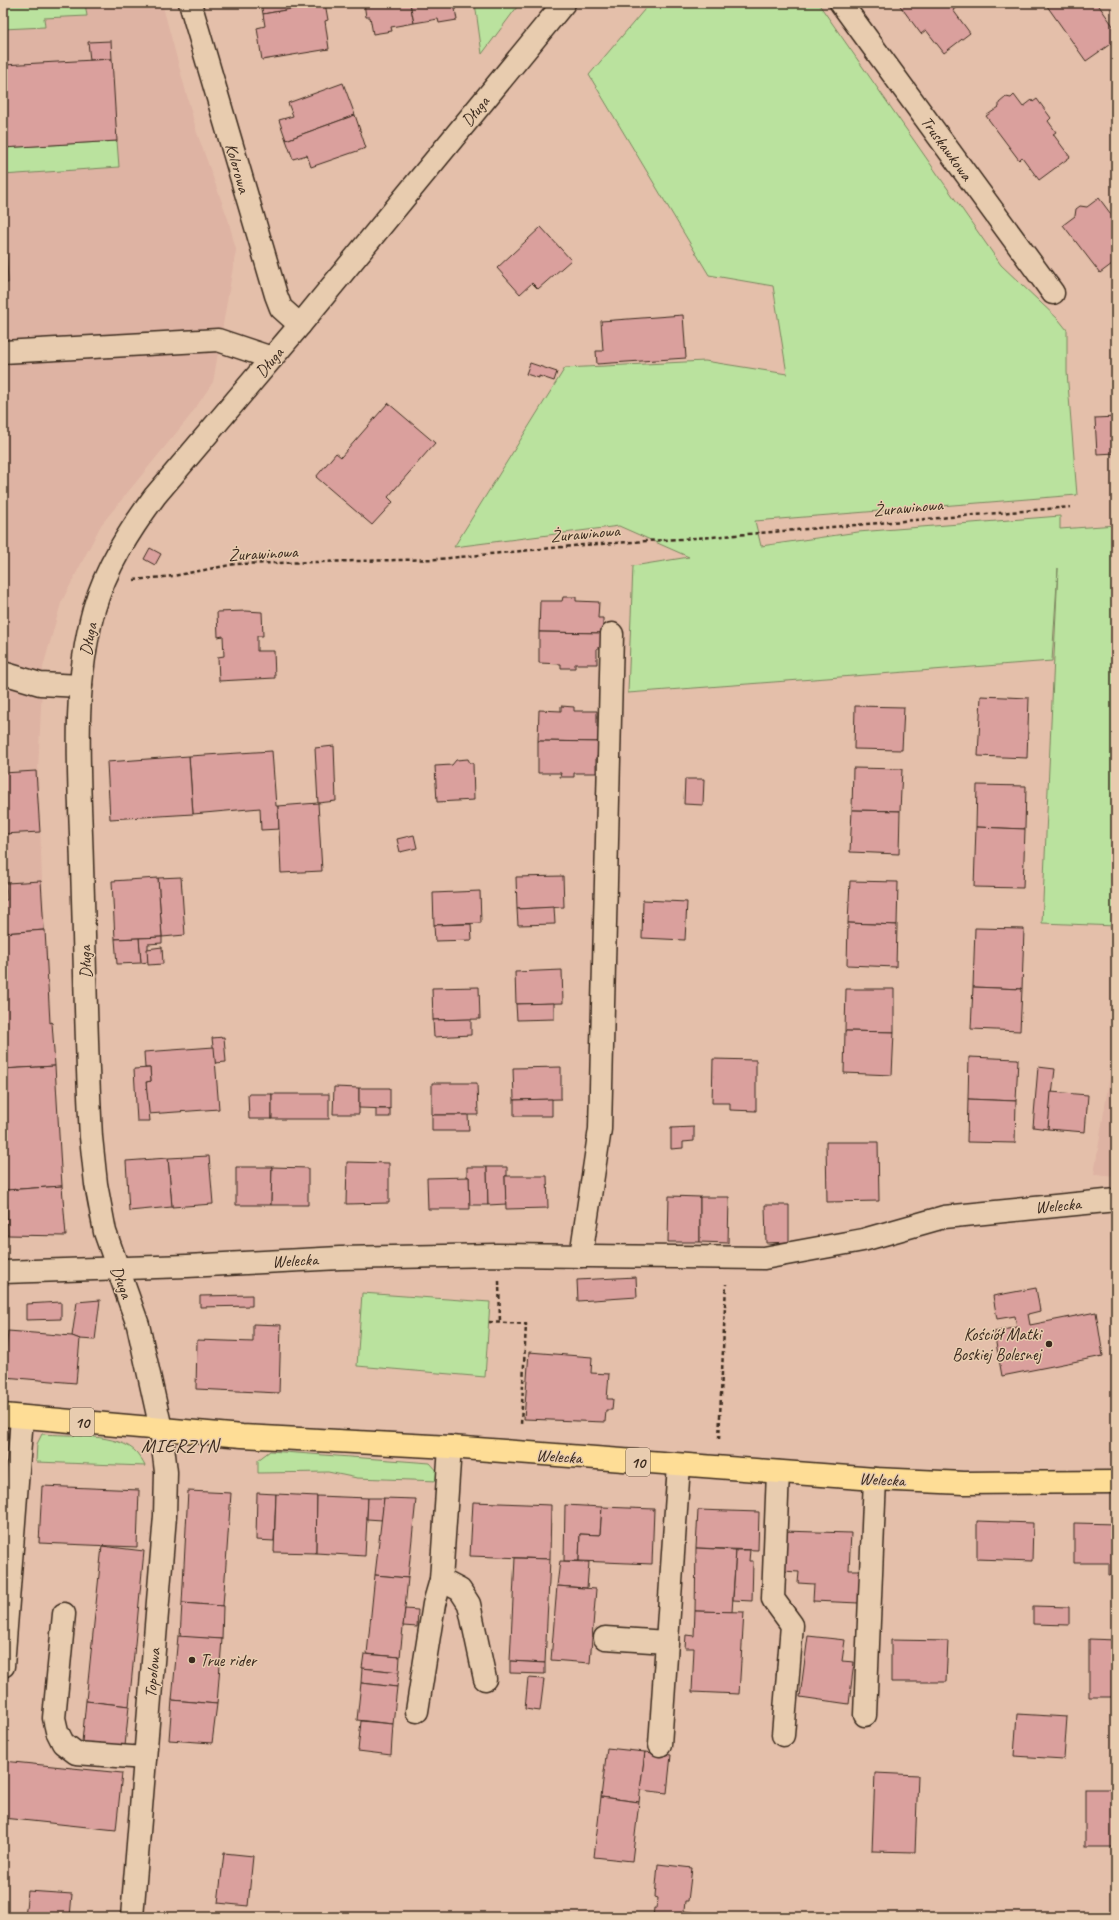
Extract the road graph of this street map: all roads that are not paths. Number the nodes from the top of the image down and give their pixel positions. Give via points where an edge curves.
1 (190, 3) edge
2 (564, 3) edge
3 (841, 3) edge
4 (1053, 293) dead end
5 (300, 325) junction
6 (3, 352) edge
7 (272, 358) junction
8 (612, 634) dead end
9 (3, 673) edge
10 (81, 686) junction
11 (1116, 1200) edge
12 (581, 1256) junction
13 (117, 1268) junction
14 (3, 1272) edge
15 (12, 1416) edge
16 (161, 1429) junction
17 (450, 1447) junction
18 (679, 1465) junction
19 (778, 1472) junction
20 (875, 1479) junction
21 (1116, 1482) edge
22 (441, 1580) junction
23 (64, 1614) dead end
24 (605, 1638) dead end
25 (667, 1642) junction
26 (3, 1666) edge
27 (485, 1679) dead end
28 (417, 1711) dead end
29 (865, 1715) dead end
30 (783, 1735) dead end
31 (660, 1744) dead end
32 (145, 1758) junction
33 (132, 1917) edge

1 - 5 street, Kolorowa via 276,295 281,308
2 - 5 street, Długa
3 - 4 street, Truskawkowa
5 - 7 street, Długa
6 - 7 street via 218,340
7 - 10 street, Długa via 130,531 104,582 89,629
8 - 12 street via 600,1128
9 - 10 street via 40,684
10 - 13 street, Długa via 80,786 91,1137 99,1205
11 - 12 street, Welecka via 944,1217 863,1240 764,1258
12 - 13 street, Welecka via 340,1258
13 - 14 street, Welecka
13 - 16 street, Długa via 140,1332
15 - 16 main road, Welecka / 10
15 - 26 street
16 - 17 main road, Welecka / 10
16 - 32 street, Topolowa via 166,1486
17 - 18 main road, Welecka / 10
17 - 22 street
18 - 19 main road, Welecka / 10
18 - 25 street
19 - 20 main road, Welecka / 10
19 - 30 street via 773,1599 792,1625
20 - 21 main road, Welecka / 10 via 964,1483
20 - 29 street
22 - 27 street via 460,1590 469,1604
22 - 28 street via 433,1611
23 - 32 street via 54,1718 57,1731 64,1743 76,1753
24 - 25 street
25 - 31 street
32 - 33 street, Topolowa

